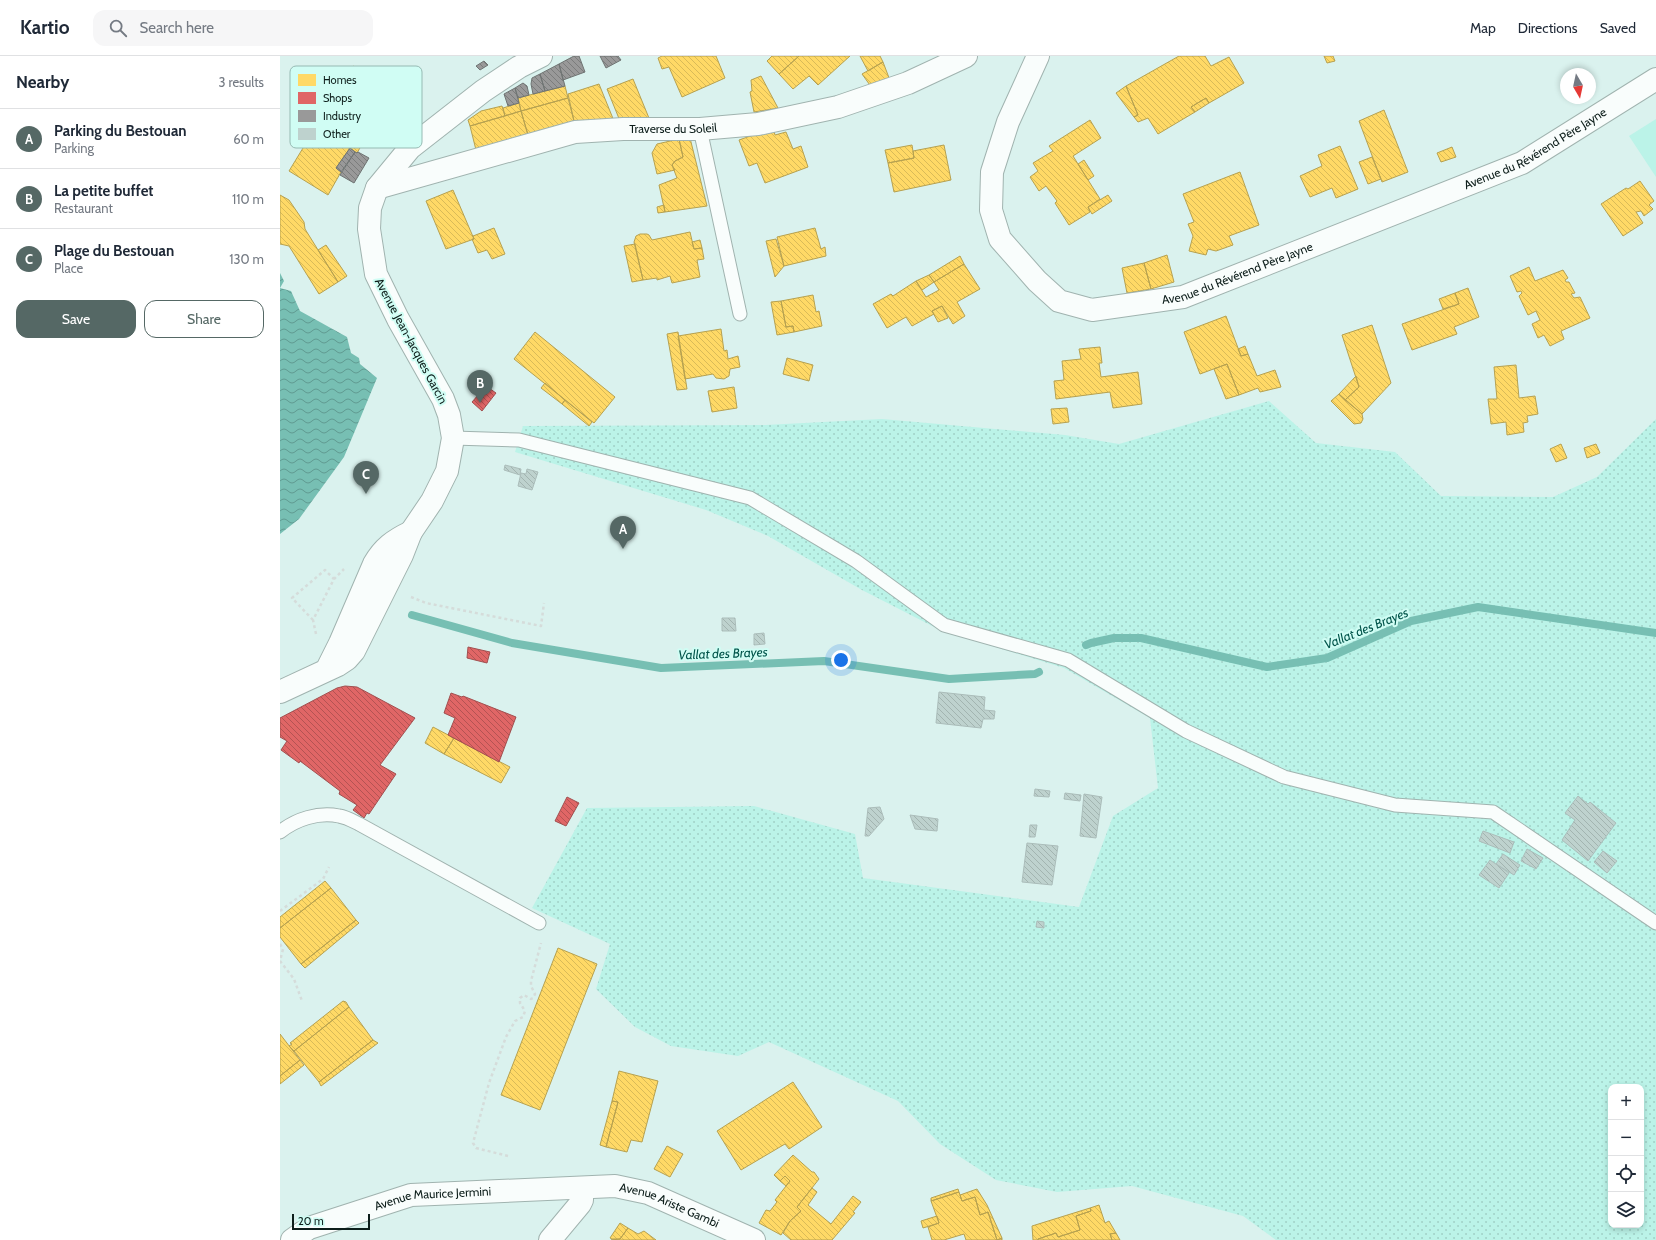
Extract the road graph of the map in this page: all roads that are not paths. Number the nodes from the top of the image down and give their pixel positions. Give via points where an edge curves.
1 (541, 56) edge
2 (966, 56) edge
3 (1038, 56) edge
4 (1656, 79) edge
5 (700, 129) junction
6 (422, 139) edge
7 (410, 148) edge
8 (377, 188) junction
9 (740, 314) dead end
10 (453, 438) junction
11 (280, 692) edge
12 (280, 832) edge
13 (539, 923) dead end
14 (1656, 923) edge
15 (582, 1188) junction
16 (292, 1240) edge
17 (550, 1240) edge
18 (754, 1240) edge

1 - 6 street via 483,91
2 - 5 street, Traverse du Soleil via 908,83 838,106 758,124
3 - 4 street, Avenue du Révérend Père Jayne via 1008,122 992,172 991,210 1000,239 1037,281 1059,301 1092,310 1183,297 1522,164
5 - 8 street, Traverse du Soleil via 575,132
5 - 9 lane
7 - 8 street
8 - 10 street, Avenue Jean-Jacques Garcin via 370,208 376,274 443,399
10 - 11 street, Avenue Jean-Jacques Garcin via 447,471 432,501 411,532 354,651 347,659
10 - 14 lane via 519,440 750,498 856,560 944,624 1068,660 1186,731 1284,777 1395,805 1493,812
12 - 13 lane via 302,819 339,816 359,824
15 - 16 street, Avenue Maurice Jermini via 411,1195 309,1228
15 - 17 street via 580,1204
15 - 18 street, Avenue Ariste Gambi via 616,1186 648,1193

